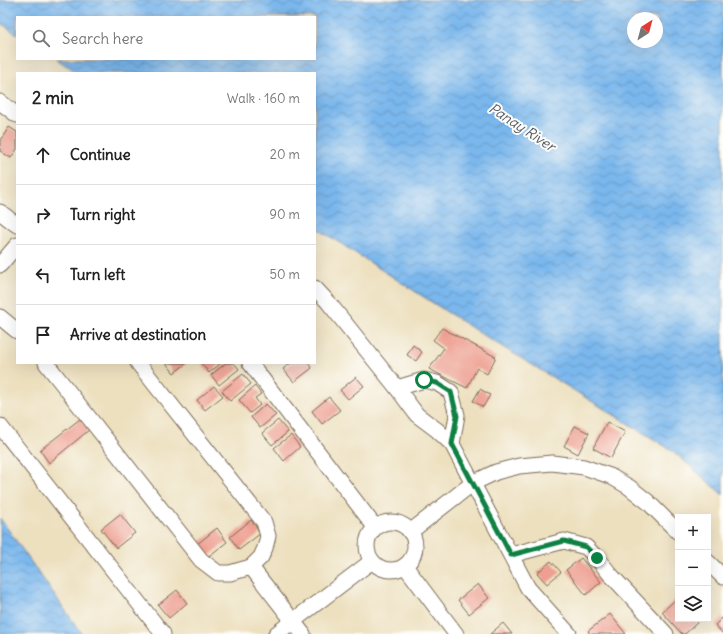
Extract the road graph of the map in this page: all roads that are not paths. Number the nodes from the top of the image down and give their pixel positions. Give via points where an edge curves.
1 (0, 102) edge
2 (16, 114) edge
3 (0, 212) edge
4 (16, 223) edge
5 (16, 246) edge
6 (0, 265) edge
7 (316, 289) edge
8 (0, 317) edge
9 (16, 330) edge
10 (47, 364) edge
11 (139, 364) edge
12 (251, 364) edge
13 (397, 388) junction
14 (0, 426) edge
15 (452, 444) junction
16 (473, 483) junction
17 (375, 527) junction
18 (675, 529) edge
19 (410, 532) junction
20 (511, 555) junction
21 (372, 561) junction
22 (711, 565) edge
23 (405, 566) junction
24 (252, 567) junction
25 (723, 577) edge
26 (292, 621) junction
27 (163, 634) edge
28 (276, 634) edge
29 (303, 634) edge
30 (456, 634) edge
31 (569, 634) edge
32 (666, 634) edge

1 - 2 street
3 - 4 street
5 - 6 street
7 - 13 street
8 - 9 street
10 - 24 street via 201,560 218,573 230,573
11 - 24 street via 264,522 268,536 265,548
12 - 17 street
13 - 15 street via 417,415
13 - 15 street via 424,380 437,383 451,392 457,416
14 - 27 street
15 - 16 street
16 - 18 street via 496,472 519,466 552,463 584,467 610,476 629,487
16 - 19 street
16 - 20 street
17 - 19 street via 382,523 398,523
17 - 21 street via 367,539 366,547
19 - 23 street via 414,539 414,554
20 - 31 street via 528,588
20 - 32 street via 564,541 586,547
21 - 23 street via 384,569
21 - 26 street
22 - 25 street
23 - 30 street
24 - 26 street
26 - 28 street
26 - 29 street

